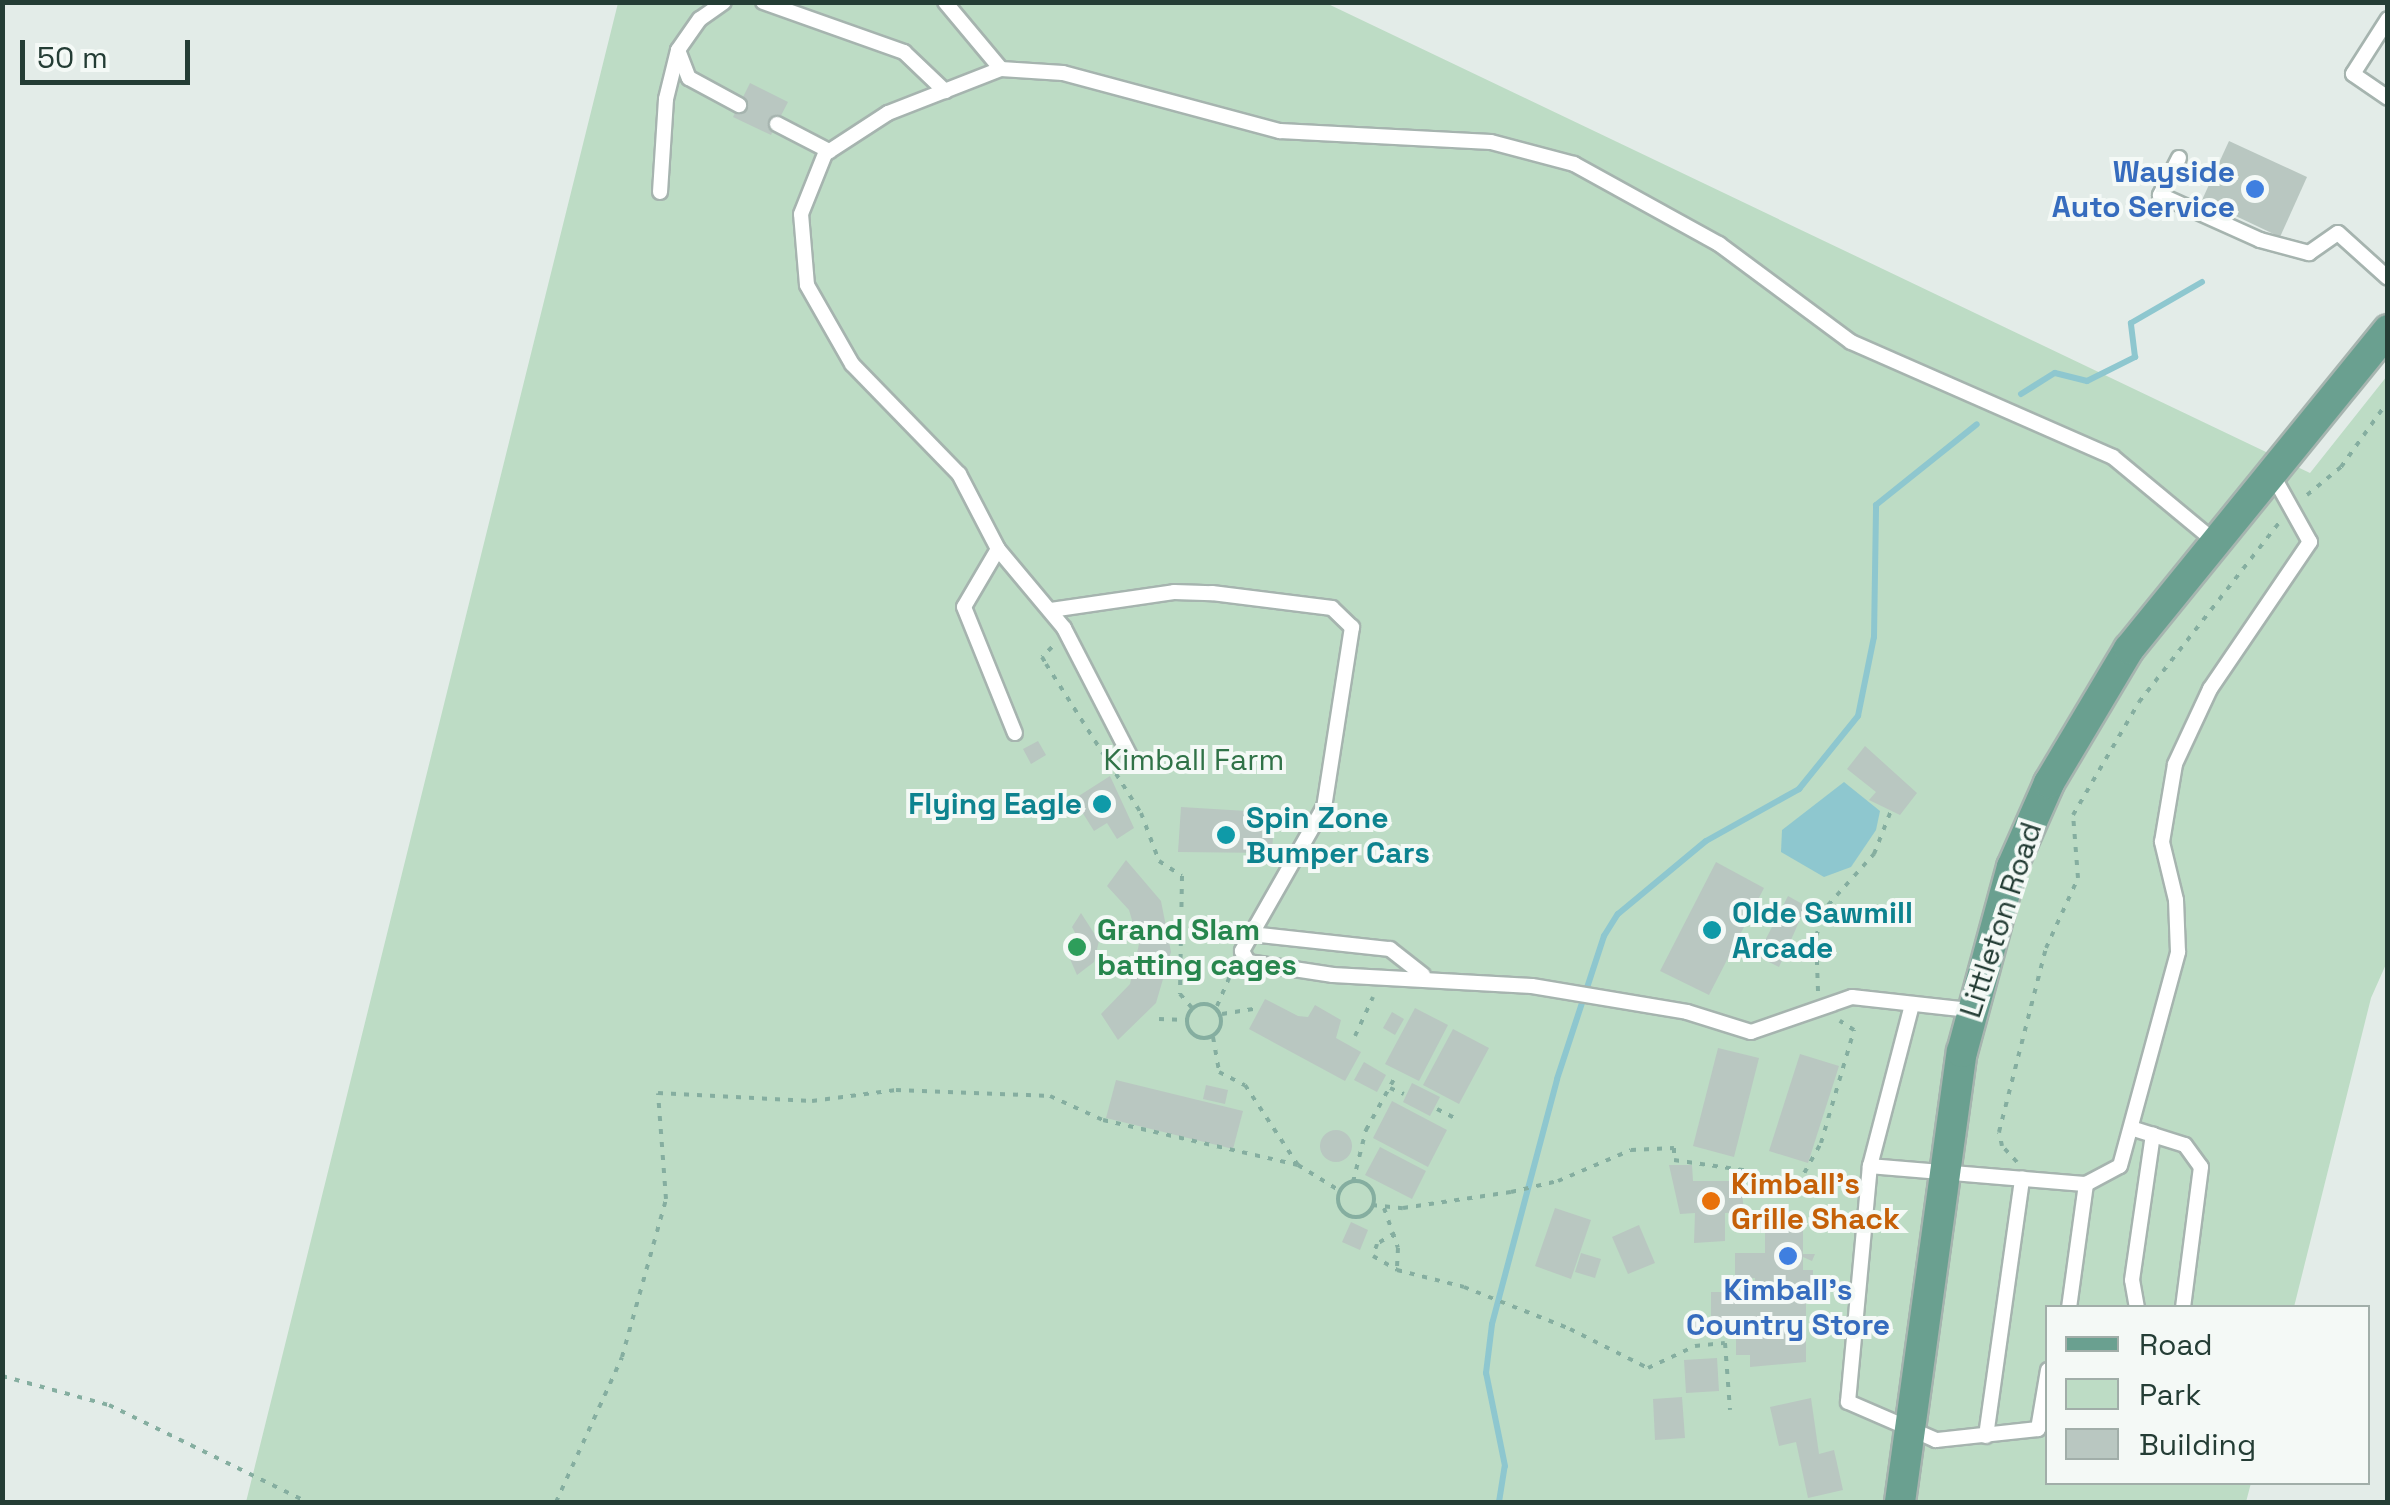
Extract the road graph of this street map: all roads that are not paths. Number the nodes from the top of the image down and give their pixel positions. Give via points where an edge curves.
1 (724, 2) edge
2 (763, 2) edge
3 (945, 2) edge
4 (2388, 19) edge
5 (678, 50) junction
6 (1001, 69) junction
7 (945, 91) junction
8 (2388, 98) edge
9 (739, 105) dead end
10 (776, 124) dead end
11 (829, 151) junction
12 (2179, 158) dead end
13 (660, 192) dead end
14 (2388, 278) edge
15 (2388, 330) edge
16 (2271, 471) junction
17 (2214, 540) junction
18 (998, 549) junction
19 (1051, 610) junction
20 (1015, 734) dead end
21 (1131, 758) dead end
22 (1251, 934) junction
23 (1423, 975) junction
24 (1912, 1005) junction
25 (1969, 1010) junction
26 (2134, 1129) junction
27 (2153, 1135) junction
28 (1870, 1166) junction
29 (1945, 1173) junction
30 (2022, 1179) junction
31 (2086, 1184) junction
32 (2069, 1305) edge
33 (2136, 1305) edge
34 (2184, 1305) edge
35 (2043, 1429) edge
36 (1910, 1430) junction
37 (1986, 1436) junction
38 (1900, 1502) edge

1 - 5 lane via 700,19
2 - 7 lane via 904,52
3 - 6 lane
4 - 8 lane via 2353,74
5 - 9 lane via 690,78
5 - 13 lane via 666,99
6 - 7 lane
6 - 17 lane via 1063,74 1280,131 1491,142 1574,164 1719,244 1851,342 2112,457
7 - 11 lane via 888,113
10 - 11 lane
11 - 18 lane via 809,180 801,214 812,300 852,364 958,474
12 - 14 lane via 2160,194 2260,240 2310,252 2338,234
15 - 16 main road, Littleton Road
16 - 17 main road, Littleton Road
16 - 26 lane via 2310,542 2210,689 2165,795 2162,842 2176,900 2178,952 2140,1072
17 - 25 main road, Littleton Road via 2129,648 2049,783 2012,867
18 - 19 lane
18 - 20 lane via 964,608
19 - 21 lane
19 - 22 lane via 1212,593 1332,608 1352,627 1324,807
22 - 23 lane via 1390,949
22 - 23 lane via 1243,960 1270,968
23 - 24 lane via 1639,1003 1751,1032 1852,997
24 - 25 lane
24 - 28 lane
25 - 29 main road, Littleton Road
26 - 27 lane
26 - 31 lane via 2120,1166
27 - 33 lane via 2132,1280
27 - 34 lane via 2185,1146 2201,1167
28 - 29 lane
28 - 36 lane via 1848,1402
29 - 30 lane
29 - 36 main road, Littleton Road
30 - 31 lane
30 - 37 lane
31 - 32 lane
35 - 37 lane
36 - 37 lane via 1936,1440
36 - 38 main road, Littleton Road

